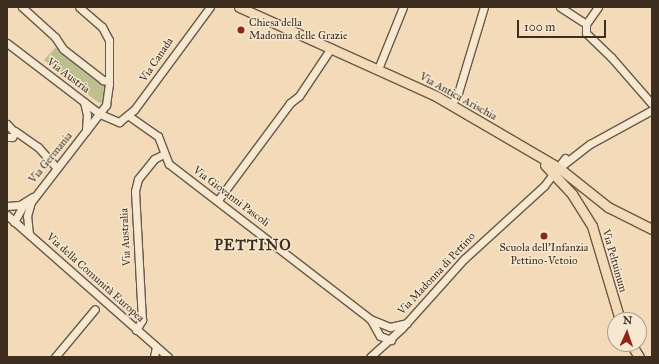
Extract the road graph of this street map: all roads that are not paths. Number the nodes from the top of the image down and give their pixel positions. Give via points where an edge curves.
1 (22, 7) edge
2 (79, 7) edge
3 (210, 7) edge
4 (239, 7) edge
5 (403, 7) edge
6 (484, 7) edge
7 (560, 7) edge
8 (598, 7) edge
9 (586, 24) junction
10 (7, 43) edge
11 (331, 48) junction
12 (378, 69) junction
13 (109, 81) junction
14 (84, 101) junction
15 (652, 104) edge
16 (452, 105) junction
17 (652, 110) edge
18 (100, 114) junction
19 (129, 116) junction
20 (118, 122) joint
21 (7, 124) edge
22 (85, 133) junction
23 (11, 135) edge
24 (164, 154) junction
25 (536, 157) joint
26 (568, 160) junction
27 (57, 168) junction
28 (555, 169) junction
29 (571, 177) junction
30 (580, 184) junction
31 (572, 194) junction
32 (218, 200) junction
33 (7, 206) edge
34 (26, 206) junction
35 (7, 215) edge
36 (14, 222) junction
37 (652, 229) edge
38 (29, 234) junction
39 (95, 309) dead end
40 (618, 312) edge
41 (370, 318) junction
42 (407, 323) junction
43 (386, 326) junction
44 (136, 330) junction
45 (379, 333) junction
46 (391, 340) junction
47 (156, 347) junction
48 (373, 355) edge
49 (55, 357) edge
50 (154, 357) edge
51 (168, 357) edge

1 - 13 street via 55,37 63,49 103,80
2 - 13 street, Via Germania via 102,27 108,36
3 - 19 street, Via Canada
4 - 11 main road, Via Antica Arischia
5 - 12 street
6 - 16 street
7 - 9 street
8 - 9 street
9 - 15 street via 586,33 612,57
10 - 14 street, Via Austria
11 - 12 main road, Via Antica Arischia
11 - 32 street via 299,96 290,103
12 - 16 main road, Via Antica Arischia
13 - 18 street, Via Germania via 106,105
14 - 18 street, Via Austria
14 - 22 street, Via Germania via 87,114
16 - 25 main road, Via Antica Arischia
17 - 26 street, Via Madonna di Pettino
18 - 20 street, Via Austria
18 - 22 street, Via Germania
19 - 20 street, Via Canada
19 - 24 street, Via Giovanni Pascoli via 158,136 164,145
21 - 23 street
22 - 27 street, Via Germania
23 - 27 street via 23,137 38,147
24 - 32 street, Via Giovanni Pascoli via 169,164
24 - 44 street, Via Australia via 154,159 136,186 142,320
25 - 28 main road, Via Peltuinum
26 - 28 street, Via Madonna di Pettino
26 - 29 street
27 - 34 street, Via Germania
28 - 29 main road
28 - 31 main road, Via Peltuinum
28 - 42 street, Via Madonna di Pettino via 464,259
29 - 30 main road
30 - 31 main road via 572,184
30 - 37 main road via 608,207
31 - 40 main road, Via Peltuinum via 594,233
32 - 41 street, Via Giovanni Pascoli
33 - 34 street, Via Germania
34 - 36 street, Via Germania
34 - 38 street
35 - 36 street, Via della Comunità Europea
36 - 38 street, Via della Comunità Europea
38 - 44 street, Via della Comunità Europea
39 - 49 street
41 - 43 street, Via Giovanni Pascoli
41 - 45 street, Via Giovanni Pascoli
42 - 43 street via 395,327
42 - 46 street, Via Madonna di Pettino
43 - 46 street via 390,331
44 - 47 street, Via della Comunità Europea
45 - 46 street, Via Giovanni Pascoli via 382,338
45 - 48 street
46 - 48 street, Via Madonna di Pettino
47 - 50 street
47 - 51 street, Via della Comunità Europea

